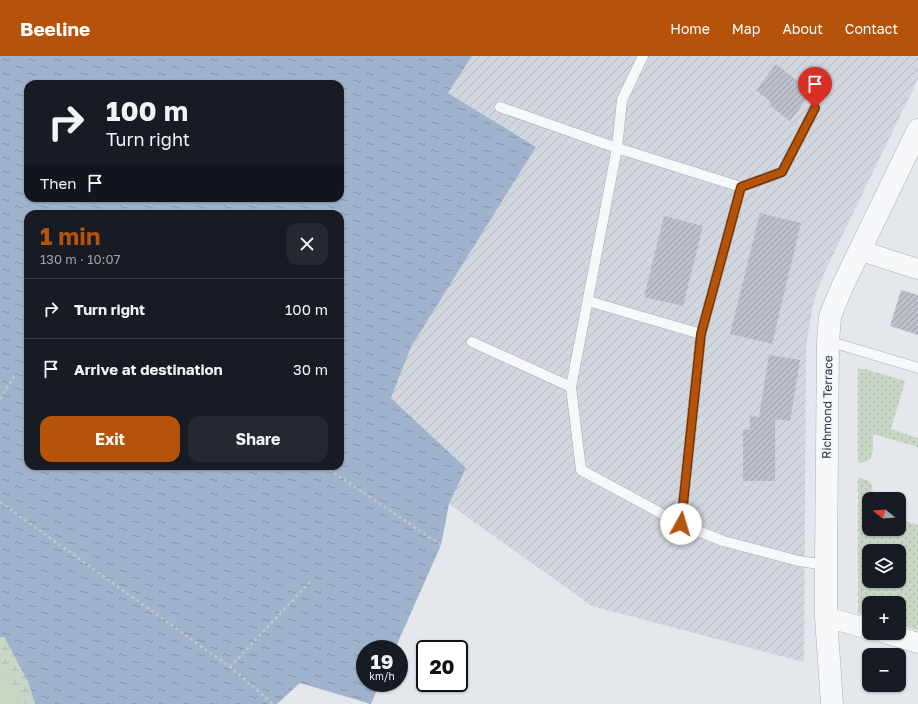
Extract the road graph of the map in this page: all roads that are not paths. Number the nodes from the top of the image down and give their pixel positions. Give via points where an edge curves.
1 (643, 56) edge
2 (500, 107) dead end
3 (815, 108) dead end
4 (918, 130) edge
5 (617, 148) junction
6 (741, 187) junction
7 (860, 250) junction
8 (918, 269) edge
9 (588, 301) junction
10 (701, 334) junction
11 (828, 341) junction
12 (472, 342) dead end
13 (918, 368) edge
14 (571, 387) junction
15 (681, 524) junction
16 (826, 565) junction
17 (826, 617) junction
18 (862, 627) edge
19 (906, 639) edge
20 (918, 642) edge
21 (832, 704) edge

1 - 5 lane via 622,100
2 - 5 lane
3 - 6 lane via 782,172
4 - 7 street, Richmond Terrace
5 - 6 lane
5 - 9 lane
6 - 10 lane
7 - 8 street
7 - 11 street, Richmond Terrace via 830,317
9 - 10 lane
9 - 14 lane
10 - 15 lane
11 - 13 lane
11 - 16 street, Richmond Terrace
12 - 14 lane
14 - 15 lane via 581,470
15 - 16 lane via 723,541 799,561
16 - 17 street, Richmond Terrace
17 - 18 street
17 - 21 street, Richmond Terrace
19 - 20 street

